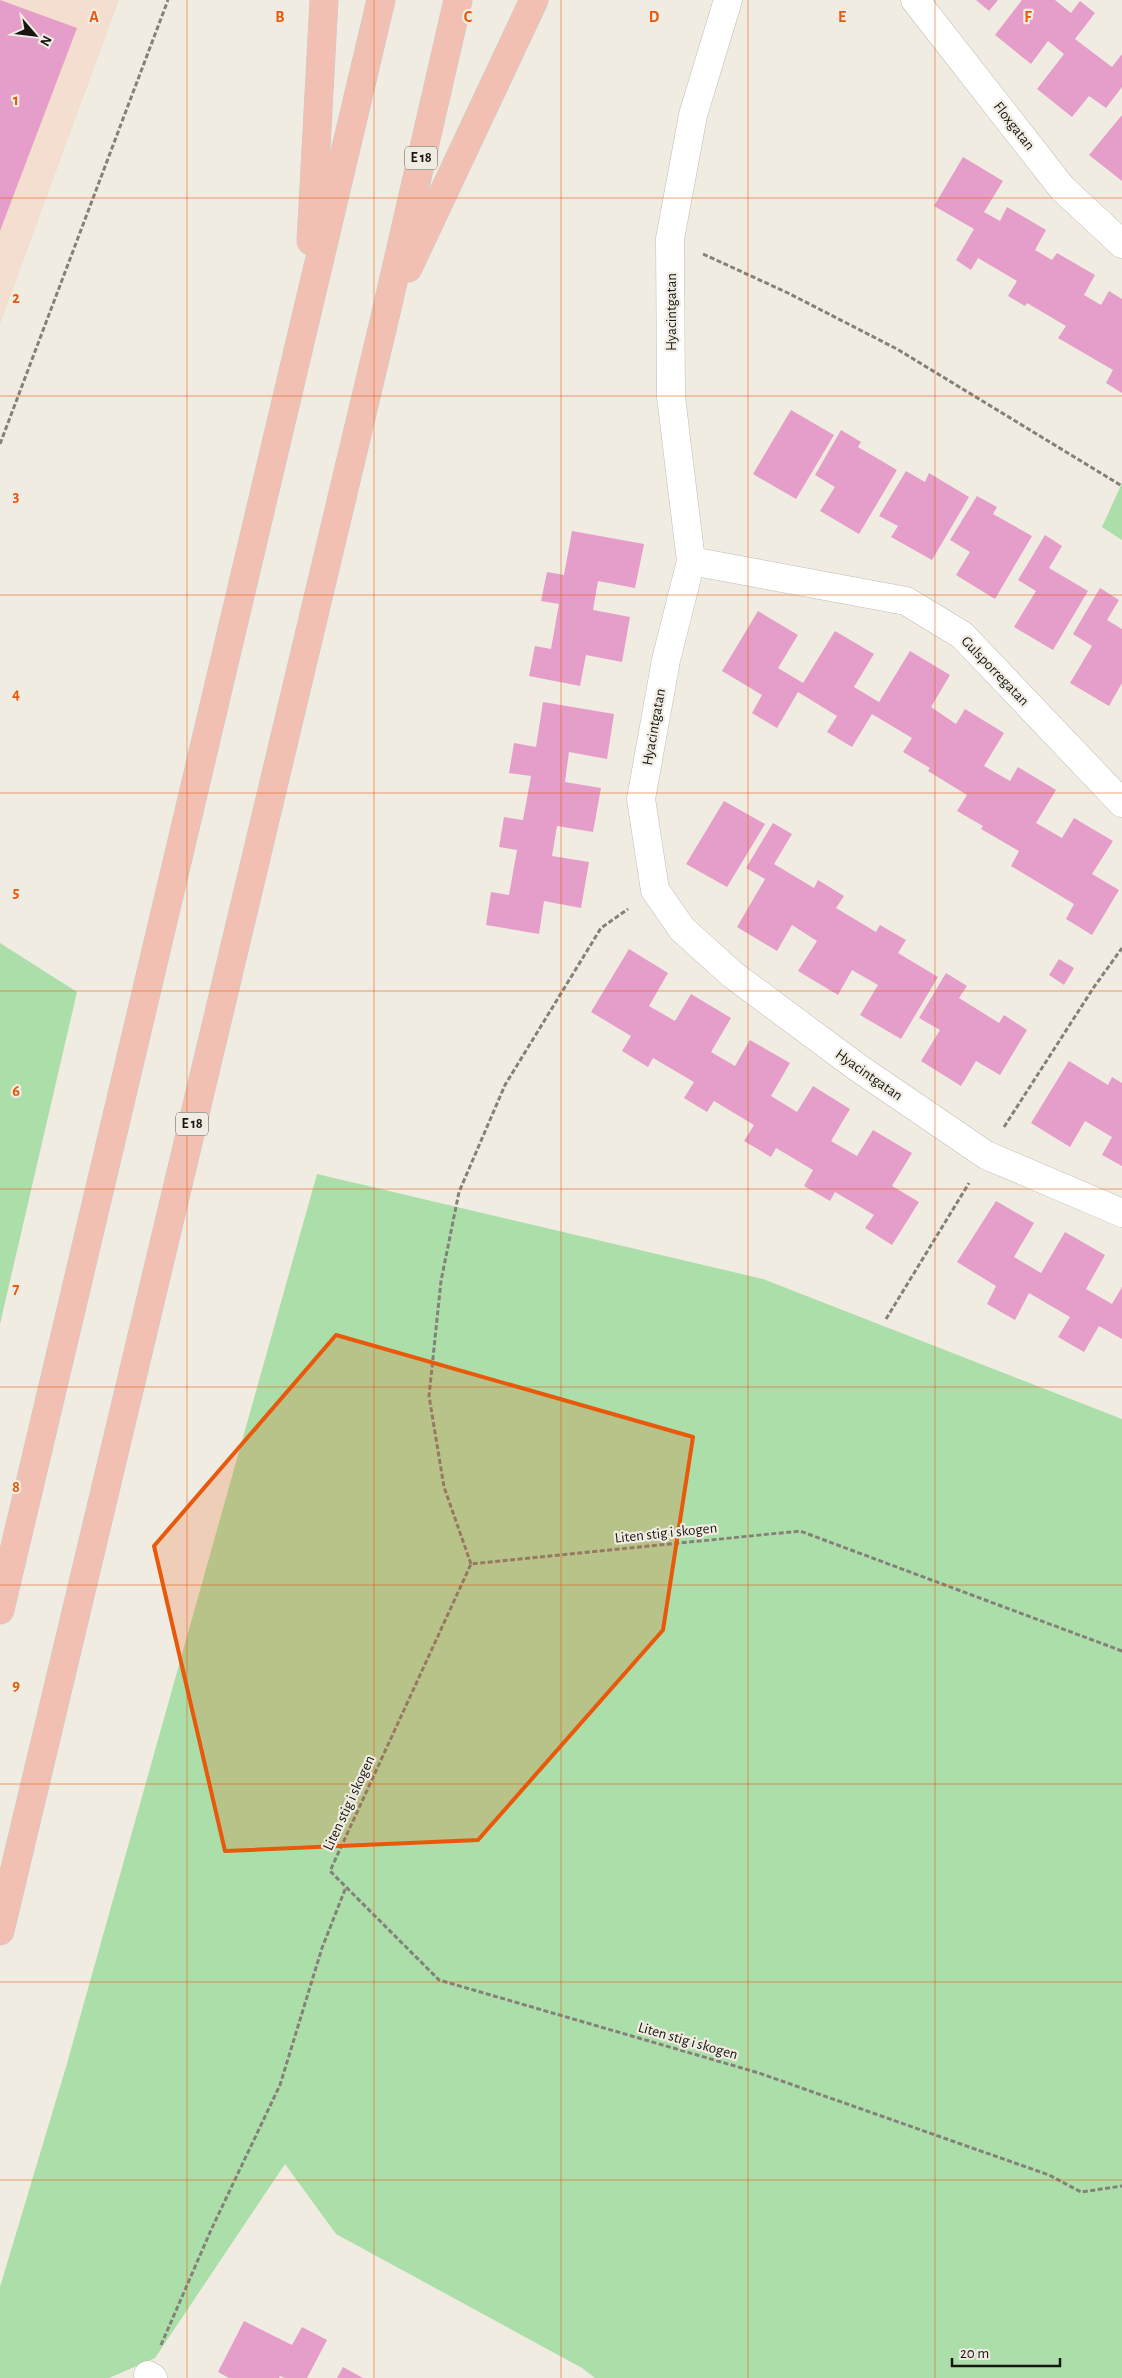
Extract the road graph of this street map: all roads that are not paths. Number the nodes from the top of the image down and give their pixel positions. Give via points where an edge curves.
1 (324, 0) edge
2 (381, 0) edge
3 (458, 0) edge
4 (534, 0) edge
5 (728, 0) edge
6 (915, 0) edge
7 (1122, 244) edge
8 (308, 306) junction
9 (385, 317) junction
10 (691, 561) junction
11 (1122, 803) edge
12 (1122, 1212) edge
13 (0, 1610) edge
14 (0, 1931) edge

1 - 8 highway
2 - 8 highway
3 - 9 highway, E 18
4 - 9 highway
5 - 10 street, Hyacintgatan via 693,115 670,239 671,397
6 - 7 street, Floxgatan via 1062,188
8 - 13 highway
9 - 14 highway, E 18
10 - 11 street, Gulsporregatan via 906,601 962,635
10 - 12 street, Hyacintgatan via 666,660 641,799 655,890 682,929 733,975 865,1072 986,1155

